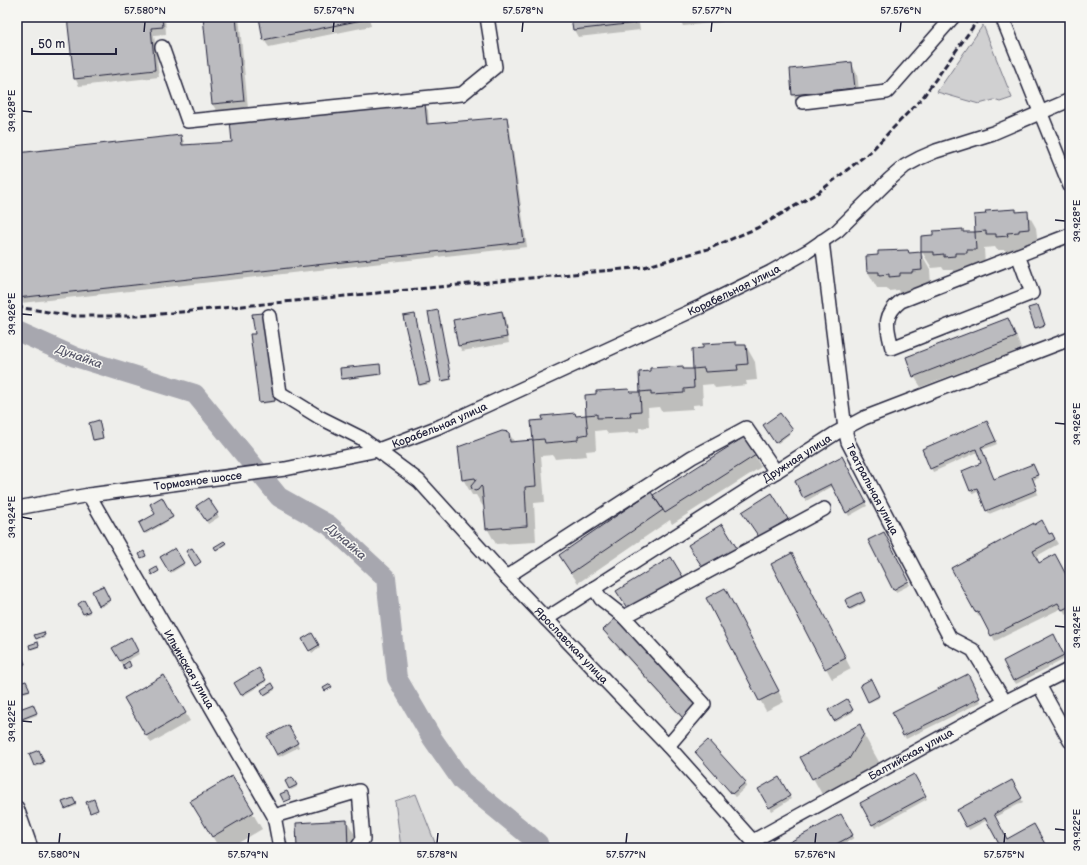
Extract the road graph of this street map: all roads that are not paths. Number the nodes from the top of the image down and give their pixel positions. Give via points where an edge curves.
1 (487, 17) edge
2 (953, 17) edge
3 (1002, 17) edge
4 (162, 47) dead end
5 (1070, 100) edge
6 (803, 102) dead end
7 (1041, 112) junction
8 (1070, 186) edge
9 (1070, 235) edge
10 (822, 241) junction
11 (1018, 255) junction
12 (269, 316) dead end
13 (1070, 339) edge
14 (845, 429) junction
15 (378, 450) junction
16 (776, 472) junction
17 (89, 495) junction
18 (17, 508) edge
19 (824, 509) dead end
20 (506, 577) junction
21 (594, 588) junction
22 (624, 617) junction
23 (546, 620) junction
24 (1070, 669) edge
25 (1039, 685) junction
26 (1005, 702) junction
27 (1070, 741) edge
28 (668, 746) junction
29 (17, 808) edge
30 (274, 816) junction
31 (756, 845) edge
32 (31, 848) edge
33 (280, 848) edge
34 (357, 848) edge

1 - 4 street via 495,68 462,94 188,121
2 - 6 street via 887,92
3 - 7 street
5 - 7 street, Корабельная улица
7 - 8 street
7 - 10 street, Корабельная улица via 930,154 906,166 840,228
9 - 11 street
10 - 14 street, Театральная улица
10 - 15 street, Корабельная улица via 777,269 714,300 441,426
11 - 11 street via 1032,293 892,348 888,315 901,301
12 - 15 street, Ярославская улица via 280,393
13 - 14 street, Дружная улица via 864,418
14 - 16 street, Дружная улица
14 - 26 street, Театральная улица via 848,442 950,638 973,650
15 - 17 street, Тормозное шоссе via 285,469
15 - 20 street, Ярославская улица via 419,481
16 - 20 street via 746,428 692,457
16 - 21 street, Дружная улица
17 - 18 street, Тормозное шоссе
17 - 30 street, Ильинская улица
19 - 22 street
20 - 23 street, Ярославская улица
21 - 22 street via 601,599
21 - 23 street, Дружная улица
22 - 28 street via 704,704
23 - 28 street, Ярославская улица
24 - 25 street, Балтийская улица
25 - 26 street, Балтийская улица
25 - 27 street
26 - 31 street, Балтийская улица
28 - 31 street, Ярославская улица
29 - 32 street
30 - 33 street, Ильинская улица
30 - 34 street via 359,791 362,839

